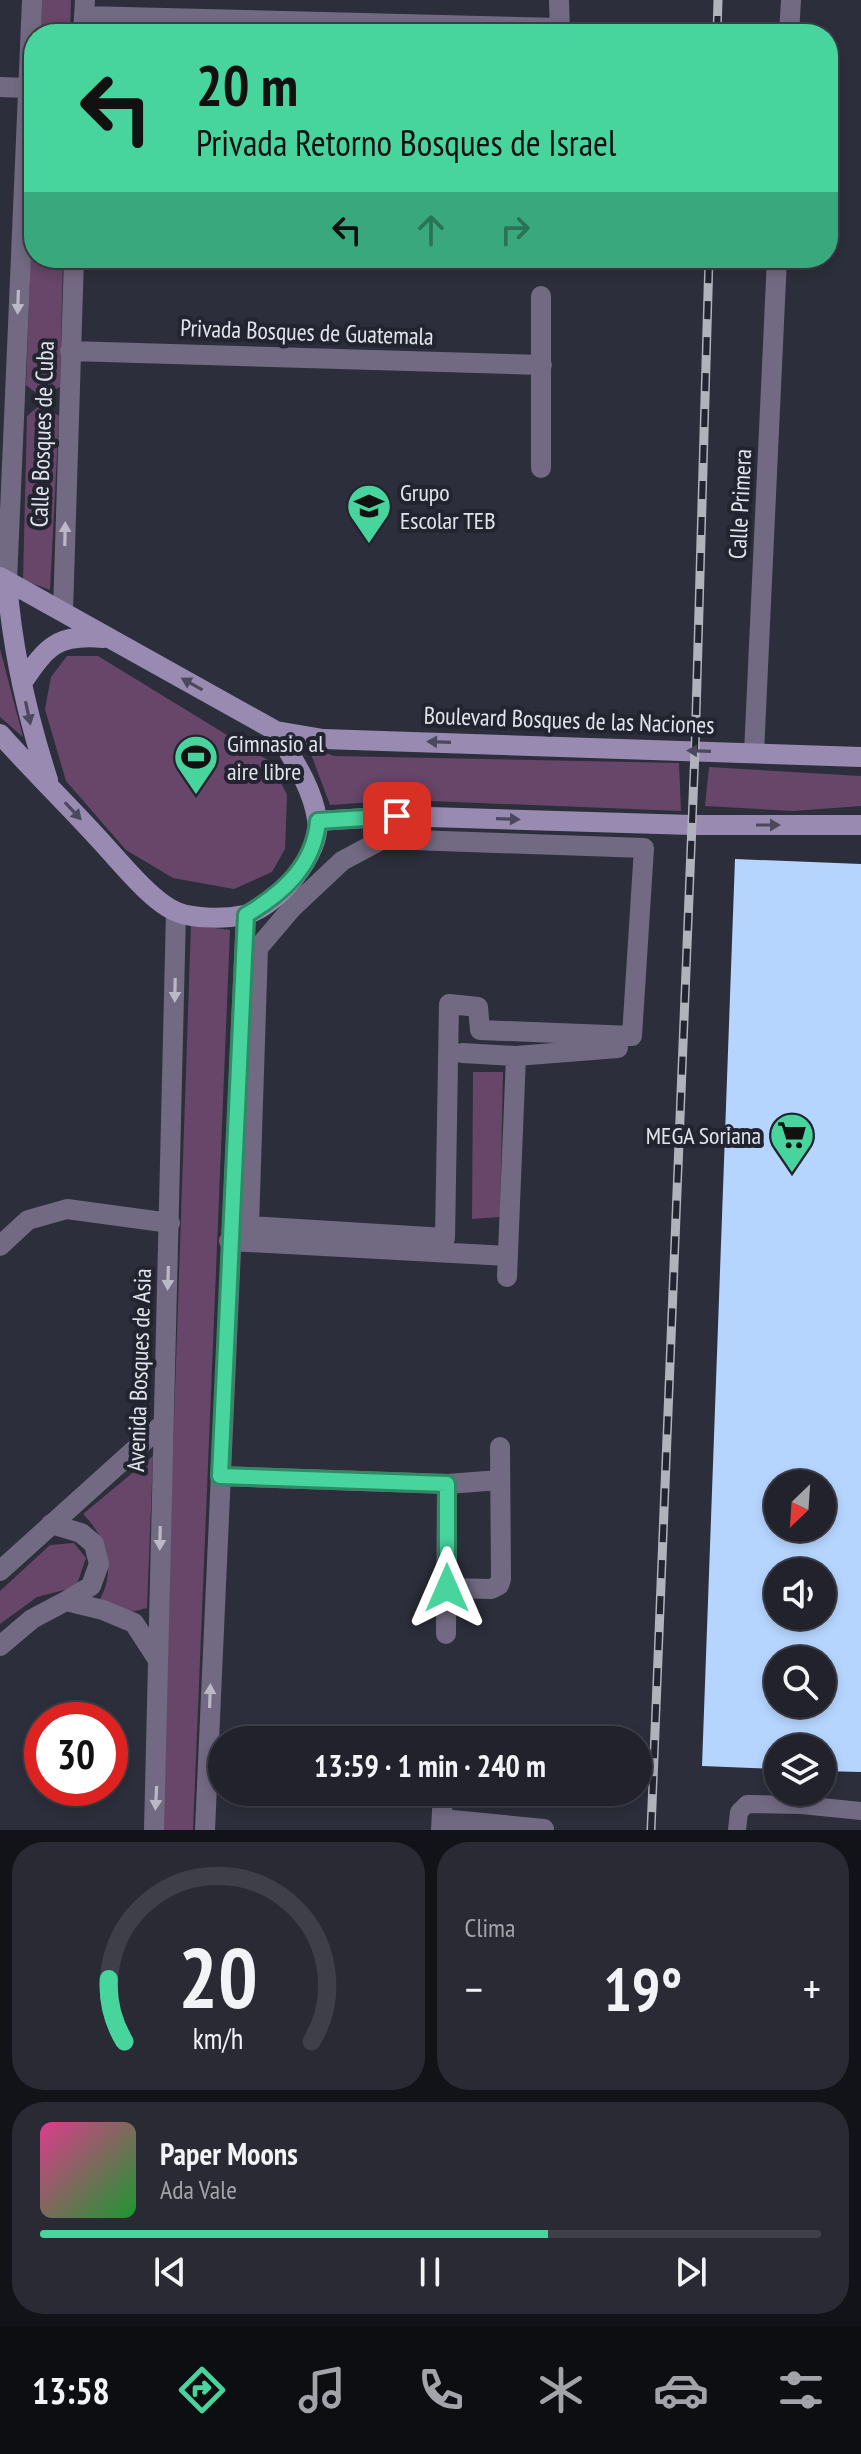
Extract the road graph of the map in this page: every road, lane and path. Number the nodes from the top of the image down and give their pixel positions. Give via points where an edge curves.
1 (32, 0) edge
2 (559, 0) edge
3 (791, 0) edge
4 (84, 17) edge
5 (31, 24) edge
6 (218, 24) edge
7 (560, 24) edge
8 (790, 24) edge
9 (0, 87) edge
10 (24, 88) edge
11 (24, 152) edge
12 (74, 268) edge
13 (777, 268) edge
14 (541, 296) dead end
15 (70, 351) junction
16 (542, 365) junction
17 (541, 468) dead end
18 (4, 579) edge
19 (63, 612) junction
20 (111, 639) junction
21 (22, 683) junction
22 (276, 731) junction
23 (3, 743) edge
24 (754, 753) junction
25 (861, 757) edge
26 (49, 786) junction
27 (318, 821) junction
28 (861, 825) edge
29 (176, 912) junction
30 (246, 915) junction
31 (463, 1024) dead end
32 (618, 1048) dead end
33 (462, 1053) junction
34 (516, 1056) junction
35 (170, 1223) junction
36 (249, 1226) joint
37 (229, 1241) junction
38 (0, 1246) edge
39 (455, 1254) junction
40 (508, 1256) junction
41 (507, 1277) dead end
42 (162, 1425) junction
43 (500, 1447) dead end
44 (220, 1476) junction
45 (500, 1480) junction
46 (447, 1484) junction
47 (51, 1524) junction
48 (0, 1571) edge
49 (447, 1588) junction
50 (66, 1601) junction
51 (446, 1634) dead end
52 (0, 1646) edge
53 (159, 1660) junction
54 (858, 1811) edge
55 (441, 1824) edge
56 (500, 1827) edge
57 (544, 1829) edge
58 (154, 1830) edge
59 (205, 1830) edge
60 (737, 1830) edge
61 (855, 1830) edge

1 - 5 street, Calle Bosques de Cuba
2 - 7 street
3 - 8 street
4 - 6 street
9 - 10 street
11 -> 18 street, Calle Bosques de Cuba
12 - 15 street, Calle Bosques de Cuba
13 - 24 street, Calle Primera
14 - 16 street
15 - 16 street, Privada Bosques de Guatemala
19 -> 15 street, Calle Bosques de Cuba
16 - 17 street
18 - 19 street, Boulevard Bosques de las Naciones
18 - 21 street, Calle Bosques de Cuba
19 - 20 street, Boulevard Bosques de las Naciones
20 - 21 street via 73,635 42,653
22 -> 20 street, Boulevard Bosques de las Naciones
21 -> 26 street, Calle Bosques de Cuba
24 -> 22 street, Boulevard Bosques de las Naciones via 323,739
22 - 27 street via 304,778
23 - 26 street
24 - 25 street, Boulevard Bosques de las Naciones
26 -> 29 street via 143,887
27 -> 28 street via 397,816
27 - 30 street via 308,860 272,899
29 - 30 street
29 -> 35 street, Avenida Bosques de Asia
30 - 37 street
31 - 33 street
32 - 34 street
33 - 34 street
33 - 39 street
34 - 40 street
35 - 38 street via 67,1209 28,1220
35 -> 42 street, Avenida Bosques de Asia
36 - 36 street via 258,948 312,889 342,861 383,839 644,848 632,1036 480,1030 478,1007 449,1004 445,1238
37 - 39 street
37 - 44 street
39 - 40 street
40 - 41 street
42 - 47 street
42 -> 53 street, Avenida Bosques de Asia
43 - 45 street
44 - 46 street
59 -> 44 street
45 - 46 street
45 - 49 street via 499,1585
46 - 49 street
47 - 48 street
47 - 50 street via 81,1533 94,1544 99,1564 91,1586
49 - 51 street
50 - 52 street via 32,1619
50 - 53 street via 134,1623
53 -> 58 street, Avenida Bosques de Asia
54 - 60 lane via 747,1804 739,1812
54 - 61 lane
55 - 56 street
56 - 57 street

